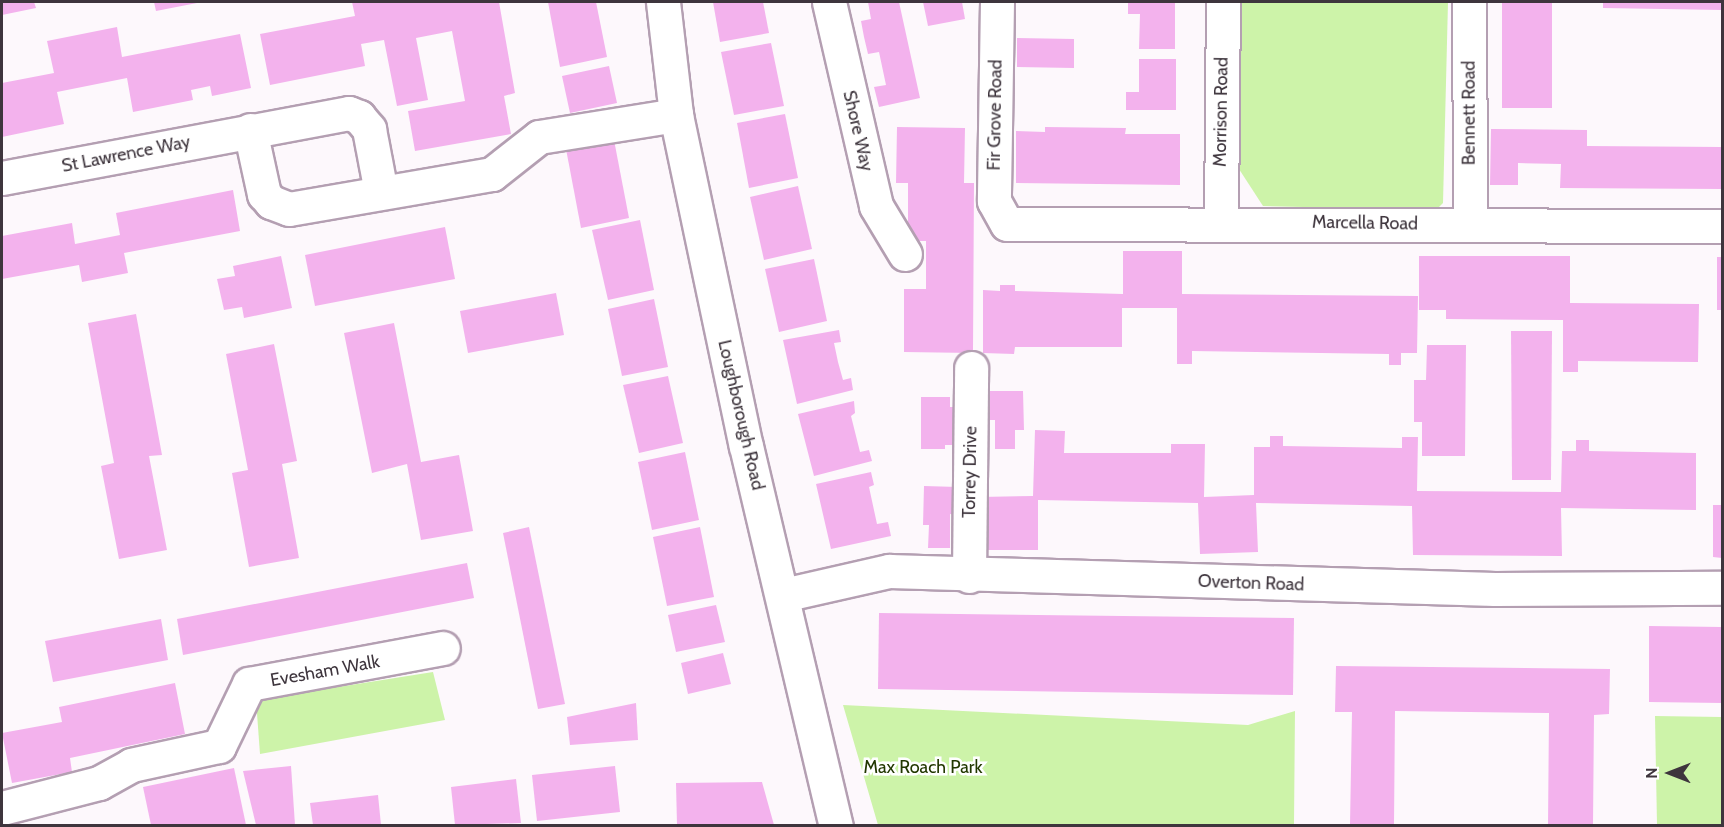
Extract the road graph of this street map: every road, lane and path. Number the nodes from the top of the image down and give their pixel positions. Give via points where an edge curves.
1 (663, 2) edge
2 (829, 2) edge
3 (997, 2) edge
4 (1223, 2) edge
5 (1469, 2) edge
6 (676, 115) junction
7 (250, 130) junction
8 (2, 178) edge
9 (381, 192) junction
10 (1221, 222) junction
11 (1007, 224) joint
12 (1470, 225) junction
13 (1722, 226) edge
14 (905, 254) dead end
15 (971, 368) dead end
16 (969, 576) junction
17 (1722, 588) edge
18 (783, 595) junction
19 (443, 648) dead end
20 (2, 808) edge
21 (836, 825) edge

1 - 6 street, Loughborough Road
2 - 14 street, Shore Way via 876,206
3 - 11 street, Fir Grove Road via 994,201
4 - 10 street, Morrison Road
5 - 12 street, Bennett Road
6 - 9 street via 539,137 492,174
6 - 18 street, Loughborough Road via 746,446
7 - 8 street, St Lawrence Way
7 - 9 street via 264,194 280,207 289,209
7 - 9 street, St Lawrence Way via 339,113 359,117 369,129
10 - 11 street, Marcella Road
10 - 12 street, Marcella Road
12 - 13 street, Marcella Road
15 - 16 street, Torrey Drive
16 - 17 street, Overton Road via 1495,589
16 - 18 street, Overton Road via 889,571
18 - 21 street, Loughborough Road
19 - 20 street, Evesham Walk via 249,684 219,746 131,765 99,783

